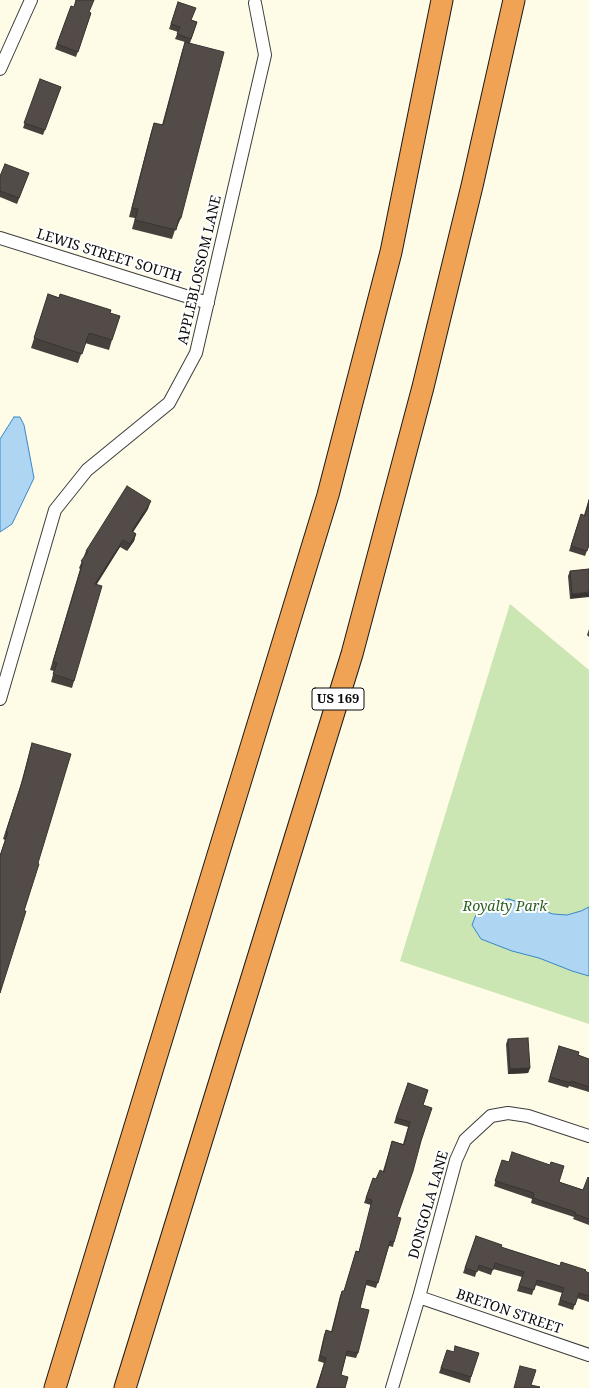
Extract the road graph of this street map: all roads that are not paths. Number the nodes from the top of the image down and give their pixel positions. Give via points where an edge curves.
1 (31, 0) edge
2 (442, 0) edge
3 (514, 0) edge
4 (255, 3) dead end
5 (0, 69) edge
6 (0, 238) edge
7 (208, 303) junction
8 (0, 699) edge
9 (589, 1136) edge
10 (419, 1297) junction
11 (589, 1355) edge
12 (55, 1388) edge
13 (125, 1388) edge
14 (392, 1388) edge

1 - 5 street
2 - 12 highway via 391,252 328,495
3 - 13 highway, US 169 via 423,387 352,654
4 - 7 street, APPLEBLOSSOM LANE via 265,55
6 - 7 street, LEWIS STREET SOUTH
7 - 8 street, APPLEBLOSSOM LANE via 196,353 169,403 87,470 55,510
9 - 10 street, DONGOLA LANE via 528,1116 508,1113 491,1116 465,1140 452,1175
10 - 11 street, BRETON STREET
10 - 14 street, DONGOLA LANE

